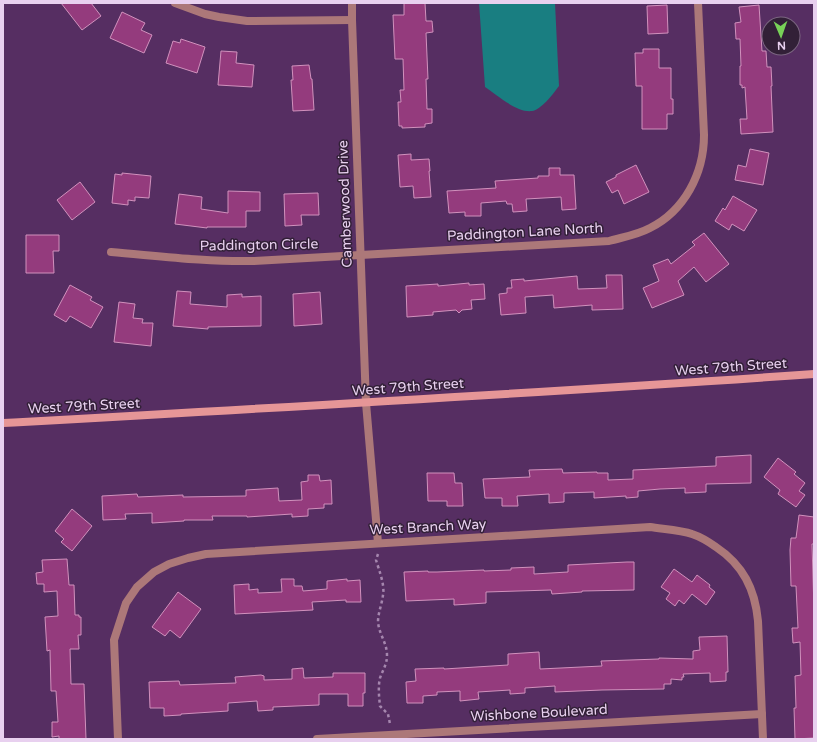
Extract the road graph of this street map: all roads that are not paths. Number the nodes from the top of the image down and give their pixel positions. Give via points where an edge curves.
1 (175, 3) edge
2 (352, 3) edge
3 (698, 3) edge
4 (352, 20) junction
5 (111, 252) dead end
6 (360, 255) junction
7 (814, 374) edge
8 (366, 403) junction
9 (3, 423) edge
10 (378, 543) junction
11 (762, 714) junction
12 (118, 739) edge
13 (318, 739) edge
14 (763, 739) edge

1 - 4 street via 205,14 247,21
2 - 4 street, Camberwood Drive
3 - 6 street, Paddington Lane North via 704,135 701,162 697,175 680,204 660,223 629,237 609,240
4 - 6 street, Camberwood Drive
5 - 6 street, Paddington Circle via 227,261
6 - 8 street, Camberwood Drive
7 - 8 main road, West 79th Street
8 - 9 main road, West 79th Street
8 - 10 street, Camberwood Drive
10 - 11 street, West Branch Way via 650,527 692,534 725,553 734,561 749,583 757,609
10 - 12 street, West Branch Way via 206,554 169,564 154,572 137,587 126,602 114,640
11 - 13 street, Wishbone Boulevard
11 - 14 street, West Branch Way

